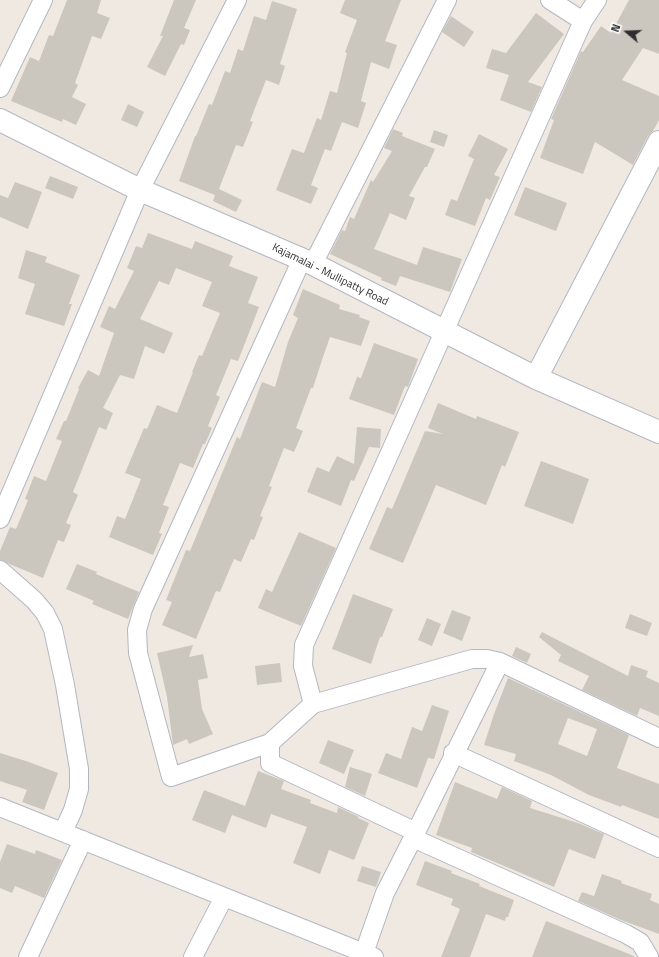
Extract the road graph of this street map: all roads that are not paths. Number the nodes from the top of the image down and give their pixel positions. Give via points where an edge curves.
1 (43, 0) edge
2 (237, 0) edge
3 (447, 0) edge
4 (550, 0) edge
5 (597, 0) edge
6 (583, 21) junction
7 (0, 88) edge
8 (0, 120) edge
9 (659, 142) edge
10 (140, 190) junction
11 (307, 261) junction
12 (444, 331) junction
13 (536, 378) junction
14 (659, 432) edge
15 (0, 519) edge
16 (0, 570) edge
17 (500, 662) junction
18 (313, 704) junction
19 (659, 738) edge
20 (270, 743) junction
21 (454, 753) junction
22 (0, 807) edge
23 (63, 832) junction
24 (414, 835) junction
25 (83, 840) junction
26 (659, 848) edge
27 (224, 897) junction
28 (367, 956) edge
29 (28, 957) edge
30 (193, 957) edge
31 (649, 957) edge

1 - 7 street
2 - 10 street
3 - 11 street
4 - 6 street
5 - 6 street
6 - 12 street
8 - 10 main road, Kajamalai - Mullipatty Road
9 - 13 main road
10 - 11 main road, Kajamalai - Mullipatty Road
10 - 15 street
11 - 12 main road, Kajamalai - Mullipatty Road
11 - 20 street via 143,609 136,630 138,653 171,777
12 - 13 main road, Kajamalai - Mullipatty Road
12 - 18 street via 304,645 303,666
13 - 14 main road, Kajamalai - Mullipatty Road
16 - 23 street via 46,613 53,629 79,769 79,789
17 - 18 street via 472,659
17 - 19 street
17 - 21 street
18 - 20 street
20 - 24 street via 270,763
21 - 24 street
21 - 26 street
22 - 23 street
23 - 25 street
24 - 28 street via 385,893
24 - 31 street via 626,934 640,942
25 - 27 street
25 - 29 street
27 - 28 street
27 - 30 street

